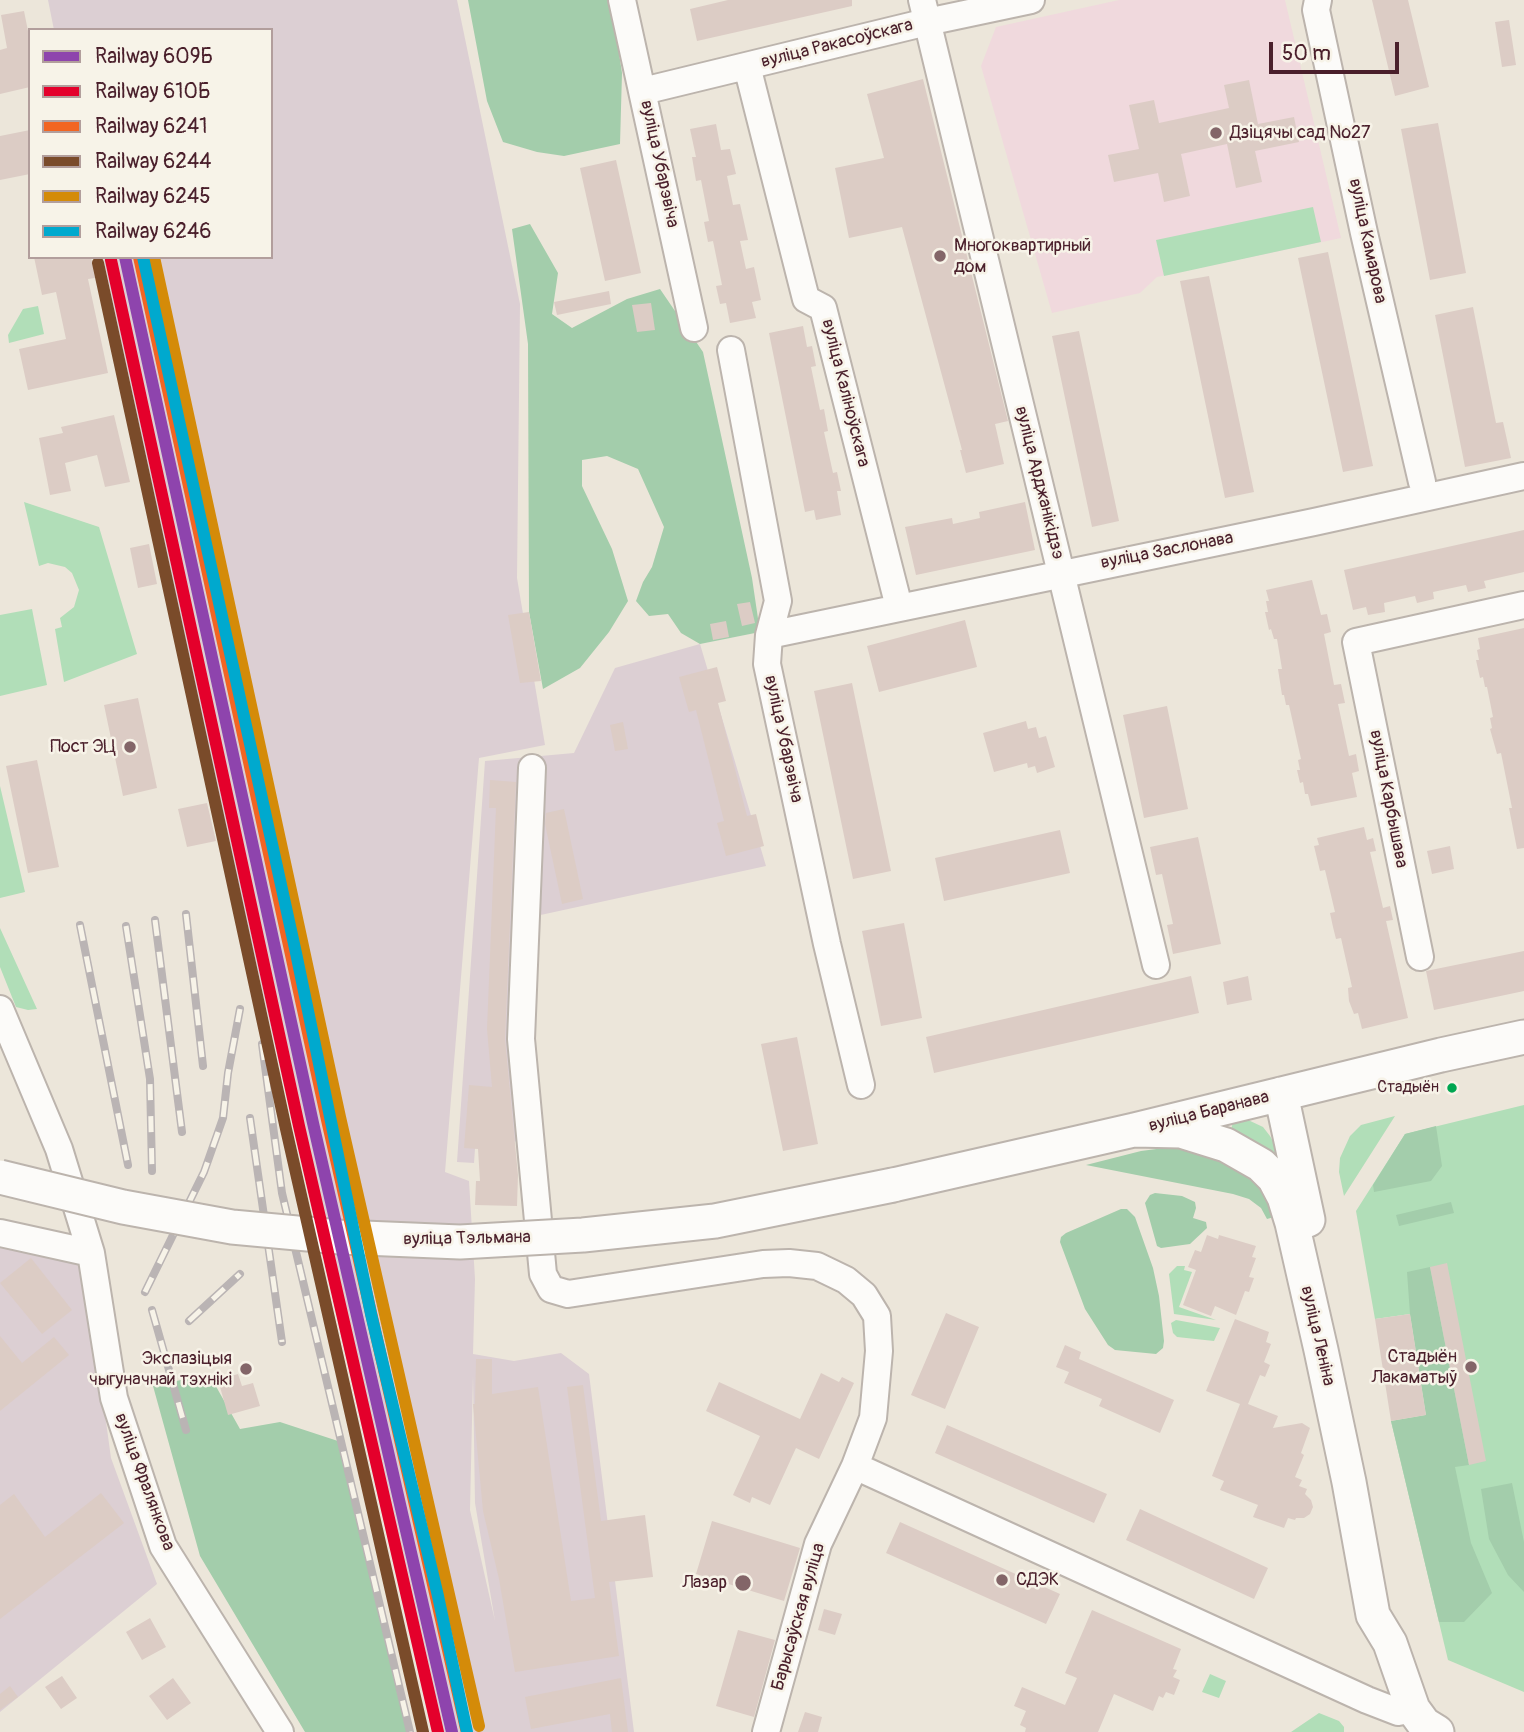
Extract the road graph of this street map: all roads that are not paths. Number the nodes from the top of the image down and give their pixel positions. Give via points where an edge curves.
1 (622, 0) edge
2 (1031, 0) edge
3 (1318, 0) edge
4 (924, 11) edge
5 (747, 66) junction
6 (643, 92) junction
7 (694, 328) dead end
8 (731, 350) dead end
9 (1524, 476) edge
10 (1422, 482) dead end
11 (1061, 573) junction
12 (1524, 606) edge
13 (899, 607) junction
14 (769, 635) junction
15 (532, 768) dead end
16 (1420, 957) dead end
17 (1156, 965) dead end
18 (0, 1009) edge
19 (1524, 1037) edge
20 (861, 1085) dead end
21 (1281, 1094) junction
22 (1134, 1130) junction
23 (0, 1177) edge
24 (893, 1185) joint
25 (0, 1233) edge
26 (91, 1253) junction
27 (855, 1466) junction
28 (1390, 1643) junction
29 (1413, 1709) junction
30 (280, 1732) edge
31 (766, 1732) edge
32 (1437, 1732) edge

1 - 6 street, вуліца Убарэвіча
2 - 4 street, вуліца Ракасоўскага
3 - 10 street, вуліца Камарова via 1364,233
4 - 5 street, вуліца Ракасоўскага
4 - 11 street, вуліца Арджанікідзэ
5 - 6 street, вуліца Ракасоўскага
5 - 13 street, вуліца Каліноўскага via 806,299 823,308
6 - 7 street, вуліца Убарэвіча
8 - 14 street, вуліца Убарэвіча via 778,601
9 - 11 street, вуліца Заслонава
11 - 13 street, вуліца Заслонава
11 - 17 street, вуліца Арджанікідзэ
12 - 16 street, вуліца Карбышава via 1356,642
13 - 14 street, вуліца Заслонава
14 - 20 street, вуліца Убарэвіча via 767,664
15 - 27 street, Барысаўская вуліца via 521,1039 543,1274 551,1289 568,1294 763,1264 817,1266 846,1280 864,1295 877,1316 879,1351 873,1418
18 - 26 street, вуліца Фралянкова via 59,1149
19 - 21 main road, вуліца Баранава
21 - 22 main road, вуліца Баранава
21 - 28 main road, вуліца Леніна via 1373,1495 1393,1611
22 - 24 main road, вуліца Баранава
22 - 28 main road, вуліца Леніна via 1181,1131 1226,1145 1261,1164 1284,1197 1321,1350 1373,1615
23 - 24 main road, вуліца Тэльмана, bridge via 232,1227 460,1242 715,1222
25 - 26 street
26 - 30 street, вуліца Фралянкова via 114,1398 163,1546
27 - 29 street via 1355,1695 1398,1712
27 - 31 street, Барысаўская вуліца via 818,1544
28 - 29 main road, вуліца Леніна
29 - 32 main road, вуліца Леніна

